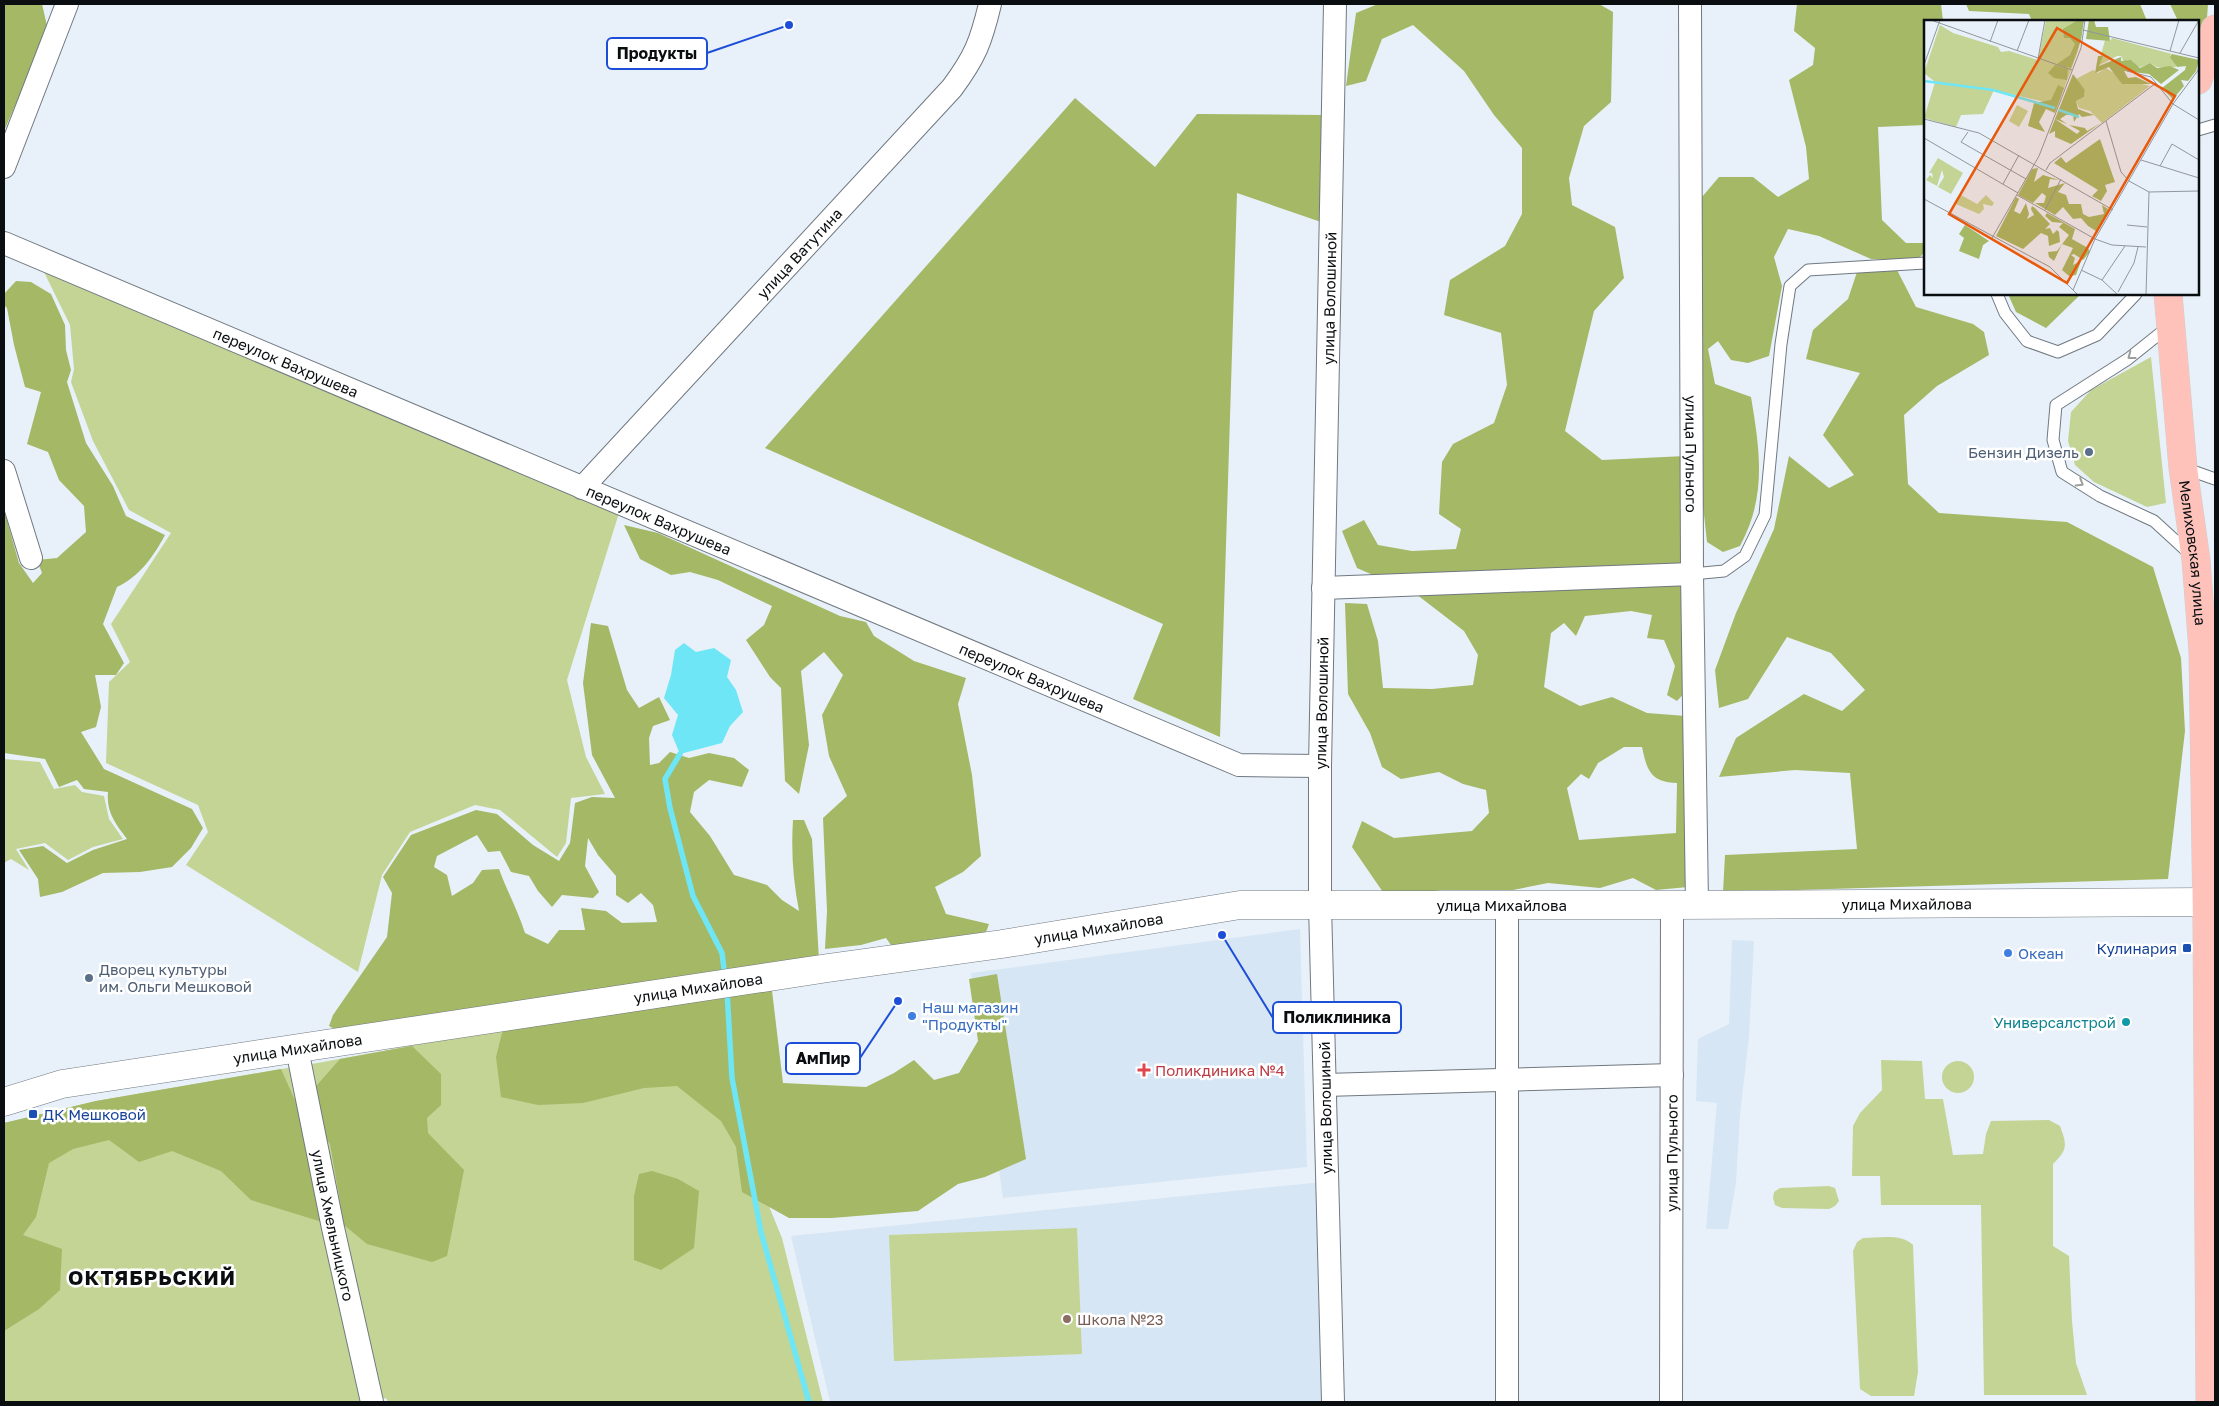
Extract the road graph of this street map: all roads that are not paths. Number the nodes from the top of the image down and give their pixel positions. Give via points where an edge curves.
1 (67, 4) edge
2 (990, 4) edge
3 (1335, 4) edge
4 (1690, 4) edge
5 (2214, 40) edge
6 (2199, 78) edge
7 (2215, 125) edge
8 (2199, 130) edge
9 (4, 167) edge
10 (4, 243) edge
11 (1924, 263) edge
12 (1997, 295) edge
13 (2135, 295) edge
14 (2168, 295) edge
15 (2170, 326) junction
16 (2183, 468) junction
17 (4, 471) edge
18 (2215, 479) edge
19 (582, 488) junction
20 (31, 558) dead end
21 (2196, 560) junction
22 (1692, 574) junction
23 (1323, 588) junction
24 (2209, 645) edge
25 (1320, 766) junction
26 (2206, 902) junction
27 (1320, 905) junction
28 (1507, 905) junction
29 (1684, 905) junction
30 (297, 1049) junction
31 (1672, 1075) junction
32 (1507, 1080) junction
33 (1324, 1085) junction
34 (4, 1102) edge
35 (372, 1402) edge
36 (1333, 1402) edge
37 (1507, 1402) edge
38 (1671, 1402) edge
39 (2210, 1402) edge

1 - 9 street
2 - 19 street, улица Ватутина via 983,36 972,61 952,88
3 - 23 street, улица Волошиной
4 - 22 street, улица Пульного
5 - 6 main road
7 - 8 lane
10 - 19 street, переулок Вахрушева
11 - 22 lane via 1808,270 1790,286 1781,344 1765,515 1745,556 1724,571
12 - 13 lane via 2005,313 2027,340 2058,352 2097,335
14 - 15 main road, Мелиховская улица
15 - 16 main road, Мелиховская улица
15 -> 21 lane via 2128,359 2056,405 2053,440 2062,472 2100,496 2154,521
16 - 18 lane
16 - 21 main road, Мелиховская улица
17 - 20 street
19 - 25 street, переулок Вахрушева via 1239,765
21 - 24 main road, Мелиховская улица
22 - 23 street
22 - 29 street, улица Пульного
23 - 25 street, улица Волошиной
24 - 26 main road, Мелиховская улица
25 - 27 street, улица Волошиной
26 - 29 street, улица Михайлова
26 - 39 main road, Мелиховская улица
27 - 28 street, улица Михайлова
27 - 30 street, улица Михайлова via 1240,905 1002,944
27 - 33 street, улица Волошиной
28 - 29 street, улица Михайлова
28 - 32 street
29 - 31 street, улица Пульного
30 - 34 street, улица Михайлова via 62,1084
30 - 35 street, улица Хмельницкого
31 - 32 street
31 - 38 street, улица Пульного
32 - 33 street
32 - 37 street
33 - 36 street, улица Волошиной

